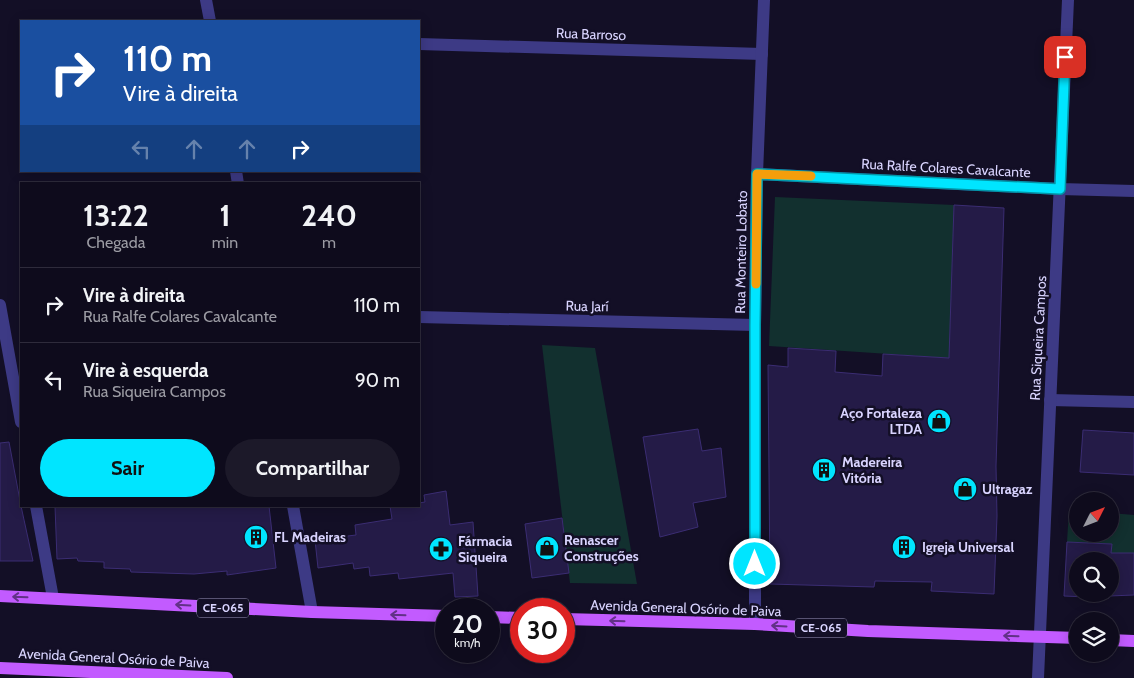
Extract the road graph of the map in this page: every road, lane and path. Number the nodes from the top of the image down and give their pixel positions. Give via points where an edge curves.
1 (206, 0) edge
2 (764, 0) edge
3 (1068, 0) edge
4 (210, 20) edge
5 (420, 44) edge
6 (762, 54) junction
7 (757, 174) junction
8 (1060, 189) junction
9 (1134, 191) edge
10 (0, 305) edge
11 (420, 317) edge
12 (755, 325) junction
13 (1050, 400) junction
14 (1134, 402) edge
15 (20, 416) edge
16 (36, 507) edge
17 (293, 507) edge
18 (0, 596) edge
19 (53, 598) junction
20 (312, 612) junction
21 (435, 616) edge
22 (575, 619) edge
23 (755, 624) junction
24 (1041, 637) junction
25 (1069, 638) edge
26 (1119, 640) edge
27 (1134, 641) edge
28 (0, 668) edge
29 (117, 675) edge
30 (226, 678) edge
31 (1038, 678) edge

1 - 4 street
2 - 6 street, Rua Monteiro Lobato
3 - 8 street, Rua Siqueira Campos
5 - 6 street, Rua Barroso
6 - 7 street, Rua Monteiro Lobato
7 - 8 street, Rua Ralfe Colares Cavalcante
7 - 12 street, Rua Monteiro Lobato
8 - 9 street, Rua Ralfe Colares Cavalcante
8 - 13 street, Rua Siqueira Campos
10 - 15 street
11 - 12 street, Rua Jarí
12 - 23 street, Rua Monteiro Lobato
13 - 14 street
13 - 24 street, Rua Siqueira Campos
16 - 19 street
17 - 20 street
19 -> 18 main road, CE-065
20 -> 19 main road, CE-065
21 -> 20 main road, CE-065
23 -> 22 main road, Avenida General Osório de Paiva / CE-065
24 -> 23 main road, Avenida General Osório de Paiva / CE-065
24 - 25 main road, Avenida General Osório de Paiva / CE-065
24 - 31 street, Rua Siqueira Campos
26 - 27 main road
28 - 29 main road, Avenida General Osório de Paiva
29 - 30 main road, Avenida General Osório de Paiva

